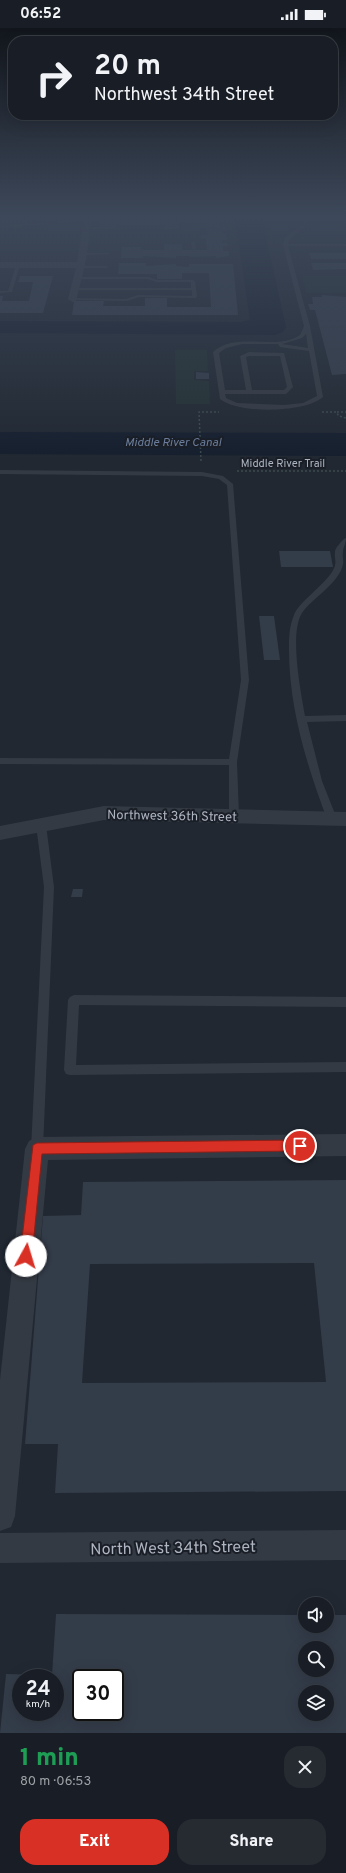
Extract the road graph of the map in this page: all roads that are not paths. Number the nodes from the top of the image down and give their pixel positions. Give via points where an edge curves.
1 (73, 299) edge
2 (131, 299) edge
3 (195, 299) edge
4 (300, 299) edge
5 (196, 304) dead end
6 (307, 326) junction
7 (268, 344) junction
8 (312, 352) junction
9 (282, 354) junction
10 (290, 354) dead end
11 (297, 354) dead end
12 (221, 392) junction
13 (249, 392) junction
14 (0, 472) edge
15 (346, 540) edge
16 (346, 718) edge
17 (302, 719) junction
18 (0, 761) edge
19 (233, 762) junction
20 (234, 816) junction
21 (339, 819) edge
22 (41, 825) junction
23 (0, 833) edge
24 (346, 1002) edge
25 (346, 1067) edge
26 (346, 1145) edge
27 (37, 1149) junction
28 (0, 1516) edge
29 (346, 1545) edge
30 (0, 1548) edge

1 - 2 lane
3 - 5 lane
4 - 6 lane
6 - 7 lane via 301,337
6 - 8 lane
7 - 8 lane
7 - 12 lane via 232,345 216,352
8 - 11 lane
8 - 12 lane via 320,397 311,404 236,405 223,399
9 - 10 lane
9 - 13 lane via 243,356
9 - 13 lane via 290,387 286,392
12 - 13 lane
14 - 19 lane via 202,474 221,477 230,484 245,680
15 - 17 lane via 339,552 340,564 336,572 298,613 293,628 292,675
16 - 17 lane
17 - 21 lane via 317,781
18 - 19 lane
19 - 20 lane
20 - 21 street, Northwest 36th Street
20 - 22 street, Northwest 36th Street via 104,813
22 - 23 street, Northwest 36th Street
22 - 27 lane via 49,887
24 - 25 lane via 74,1000 70,1070
26 - 27 street
27 - 28 street
29 - 30 street, North West 34th Street

